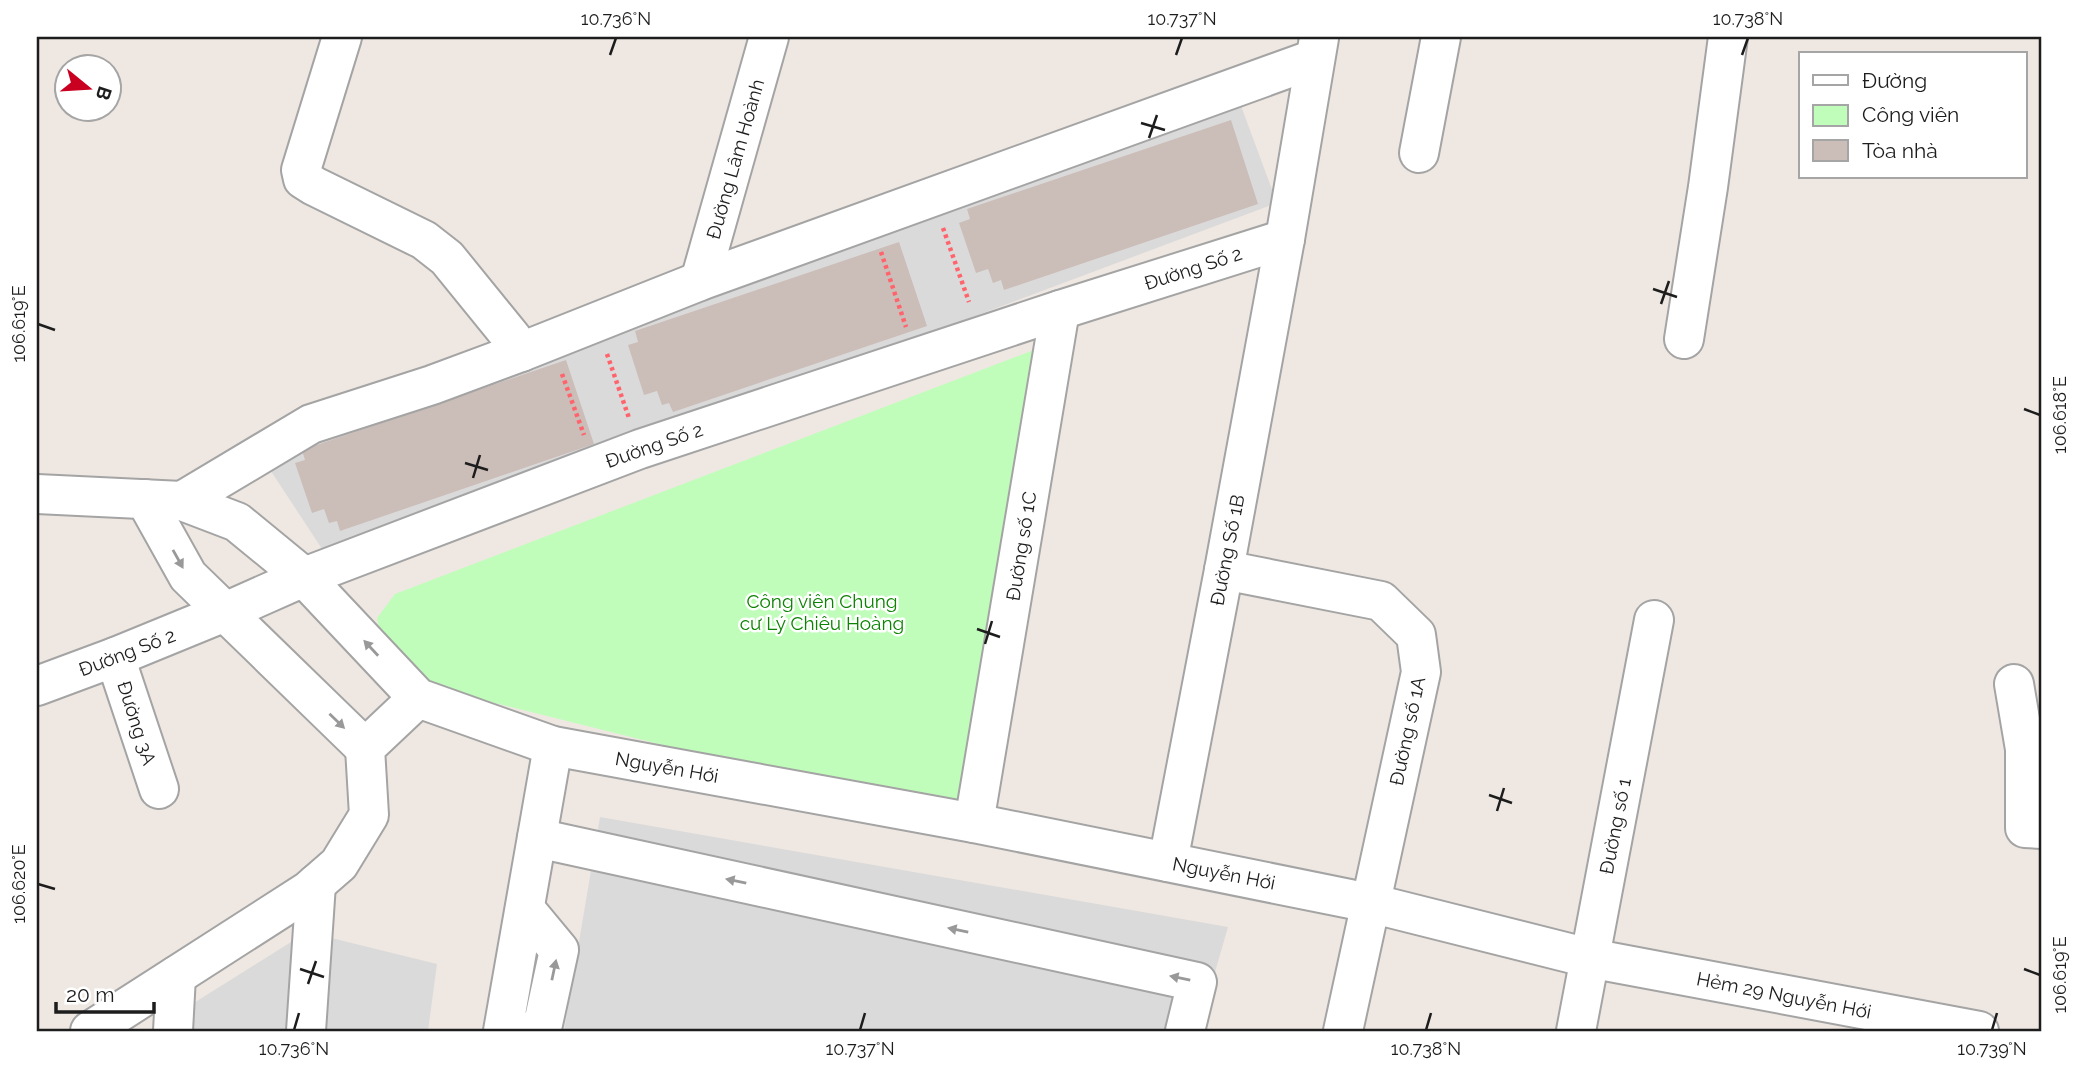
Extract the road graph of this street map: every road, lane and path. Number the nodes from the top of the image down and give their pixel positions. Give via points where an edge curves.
1 (342, 37) edge
2 (769, 37) edge
3 (1441, 37) edge
4 (1728, 37) edge
5 (1317, 48) edge
6 (1419, 153) dead end
7 (933, 197) junction
8 (871, 220) junction
9 (1285, 239) junction
10 (700, 281) junction
11 (1060, 310) junction
12 (596, 322) junction
13 (981, 336) junction
14 (1684, 339) dead end
15 (536, 346) junction
16 (916, 357) junction
17 (640, 449) junction
18 (595, 466) junction
19 (37, 494) edge
20 (164, 500) junction
21 (1224, 570) junction
22 (303, 577) junction
23 (225, 612) junction
24 (1654, 620) dead end
25 (115, 657) junction
26 (2014, 684) dead end
27 (37, 686) edge
28 (418, 698) junction
29 (553, 746) junction
30 (365, 748) junction
31 (159, 789) dead end
32 (974, 823) junction
33 (2042, 829) edge
34 (537, 838) junction
35 (1168, 862) junction
36 (316, 884) junction
37 (1370, 903) junction
38 (524, 909) junction
39 (1589, 958) junction
40 (176, 976) junction
41 (90, 1031) edge
42 (173, 1031) edge
43 (306, 1031) edge
44 (503, 1031) edge
45 (532, 1031) edge
46 (1185, 1031) edge
47 (1343, 1031) edge
48 (1576, 1031) edge
49 (1979, 1031) edge

1 - 15 street via 301,170 303,179 424,240 447,258 512,338
2 - 10 street, Đường Lâm Hoành
3 - 6 street
4 - 14 street
5 - 7 street
5 - 9 street, Đường Số 1B
7 - 8 street
7 - 13 path
8 - 10 street
8 - 16 path
9 - 11 street, Đường Số 2
9 - 21 street, Đường Số 1B
10 - 12 street
11 - 13 street, Đường Số 2
11 - 32 street, Đường số 1C
12 - 15 street
12 - 17 path
13 - 16 street, Đường Số 2
15 - 18 path
15 - 20 street via 311,424
16 - 17 street, Đường Số 2
17 - 18 street, Đường Số 2
18 - 22 street, Đường Số 2
19 - 20 street, Nguyễn Hới
20 - 22 street, Nguyễn Hới via 237,522
20 -> 23 street via 188,576
21 - 35 street, Đường Số 1B
21 - 37 street, Đường số 1A via 1381,601 1416,635 1421,672
22 - 23 street, Đường Số 2
28 -> 22 street, Nguyễn Hới
23 - 25 street, Đường Số 2
23 -> 30 street
24 - 39 street, Đường số 1
25 - 27 street, Đường Số 2
25 - 31 street, Đường 3A
26 - 33 street via 2025,749 2025,828
28 - 29 street, Nguyễn Hới
28 - 30 street
29 - 32 street, Nguyễn Hới
29 - 34 street
30 - 36 street via 369,816 339,864
32 - 35 street, Nguyễn Hới
34 - 38 street
46 -> 34 street via 1197,982
35 - 37 street, Nguyễn Hới
36 - 40 street
36 - 43 street
37 - 39 street, Nguyễn Hới
37 - 47 street, Đường số 1A
38 - 44 street
45 -> 38 street via 543,1024 559,950
39 - 48 street, Đường số 1
39 - 49 street, Hẻm 29 Nguyễn Hới
40 - 41 street
40 - 42 street

